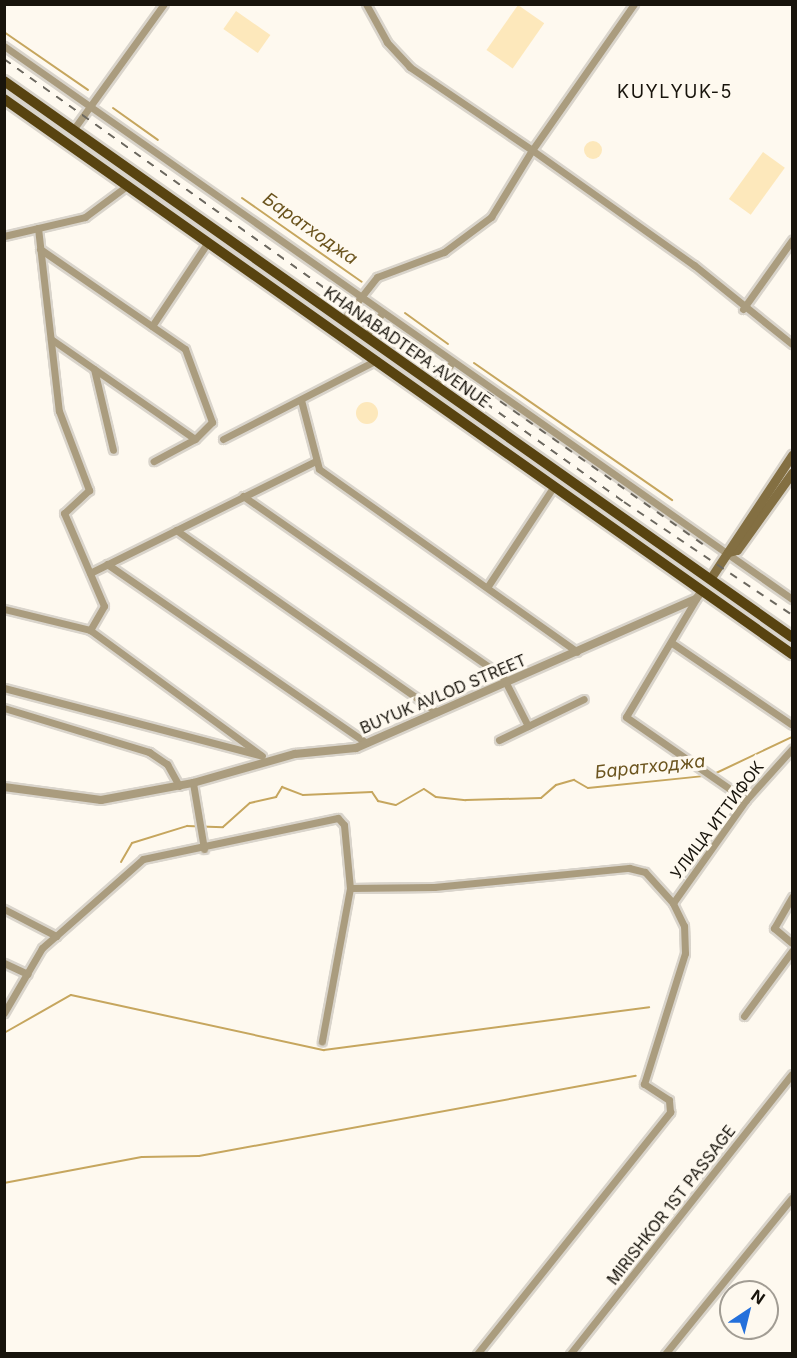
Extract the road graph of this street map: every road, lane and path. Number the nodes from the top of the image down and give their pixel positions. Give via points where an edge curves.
1 (164, 4) edge
2 (366, 4) edge
3 (634, 4) edge
4 (4, 46) edge
5 (4, 81) edge
6 (4, 99) edge
7 (89, 107) junction
8 (73, 130) junction
9 (532, 150) junction
10 (128, 185) junction
11 (38, 228) junction
12 (4, 237) edge
13 (792, 240) edge
14 (208, 242) junction
15 (40, 249) junction
16 (359, 297) junction
17 (743, 309) junction
18 (382, 314) junction
19 (343, 320) junction
20 (152, 326) junction
21 (366, 336) junction
22 (51, 339) junction
23 (792, 344) edge
24 (377, 360) junction
25 (452, 362) junction
26 (94, 369) junction
27 (436, 386) junction
28 (301, 400) junction
29 (488, 423) junction
30 (480, 434) junction
31 (223, 439) dead end
32 (195, 440) junction
33 (113, 450) dead end
34 (792, 455) edge
35 (154, 461) dead end
36 (315, 462) junction
37 (792, 472) edge
38 (554, 486) junction
39 (243, 496) junction
40 (176, 530) junction
41 (728, 552) junction
42 (107, 564) junction
43 (90, 573) junction
44 (710, 579) junction
45 (488, 586) junction
46 (699, 595) junction
47 (792, 599) edge
48 (4, 609) edge
49 (90, 630) junction
50 (792, 637) edge
51 (672, 643) junction
52 (577, 652) junction
53 (792, 654) edge
54 (507, 683) junction
55 (4, 688) edge
56 (584, 699) dead end
57 (4, 708) edge
58 (437, 712) junction
59 (792, 725) edge
60 (528, 726) junction
61 (499, 740) dead end
62 (366, 743) junction
63 (792, 749) edge
64 (267, 757) junction
65 (193, 783) junction
66 (179, 786) junction
67 (4, 787) edge
68 (746, 800) junction
69 (204, 849) junction
70 (350, 888) junction
71 (792, 897) edge
72 (673, 903) junction
73 (4, 909) edge
74 (56, 936) junction
75 (792, 943) edge
76 (792, 951) edge
77 (4, 963) edge
78 (28, 974) junction
79 (4, 1013) edge
80 (744, 1016) dead end
81 (322, 1041) dead end
82 (792, 1074) edge
83 (792, 1198) edge
84 (477, 1353) edge
85 (570, 1353) edge
86 (664, 1353) edge

1 - 7 street
2 - 9 street via 387,42 410,67
3 - 9 street
4 - 7 street
5 - 8 highway, KHANABADTEPA AVENUE
6 - 10 highway, KHANABADTEPA AVENUE
7 - 8 street
7 - 16 street
8 - 19 highway, KHANABADTEPA AVENUE
9 - 16 street via 491,217 444,252 377,277
9 - 17 street via 694,265
10 - 11 street via 85,217
10 - 14 highway, KHANABADTEPA AVENUE
11 - 12 street
11 - 15 street
13 - 17 street
14 - 20 street
14 - 24 highway, KHANABADTEPA AVENUE
15 - 20 street
15 - 22 street
16 - 18 street
16 - 19 street
17 - 23 street
18 - 21 street
18 - 25 street
19 - 21 highway, KHANABADTEPA AVENUE
20 - 32 street via 186,349 212,422
21 - 27 highway, KHANABADTEPA AVENUE
22 - 26 street
22 - 43 street via 59,411 89,490 64,513
24 - 28 street
24 - 30 highway, KHANABADTEPA AVENUE
25 - 27 street
25 - 41 street
26 - 32 street
26 - 33 street
27 - 29 highway, KHANABADTEPA AVENUE
28 - 31 street
28 - 36 street
29 - 30 highway
29 - 44 highway, KHANABADTEPA AVENUE
30 - 38 highway, KHANABADTEPA AVENUE
32 - 35 street
34 - 41 main road
36 - 39 street
36 - 45 street
37 - 41 main road via 738,550
38 - 45 street
38 - 46 highway, KHANABADTEPA AVENUE
39 - 40 street
39 - 54 street
40 - 42 street
40 - 58 street
41 - 44 main road
41 - 47 street
42 - 43 street
42 - 62 street
43 - 49 street via 104,606
44 - 46 highway
44 - 50 highway, KHANABADTEPA AVENUE
45 - 52 street
46 - 51 street
46 - 52 street, BUYUK AVLOD STREET
46 - 53 highway, KHANABADTEPA AVENUE
48 - 49 street
49 - 64 street
51 - 59 street
51 - 68 street via 625,714
52 - 54 street, BUYUK AVLOD STREET
54 - 58 street, BUYUK AVLOD STREET
54 - 60 street
55 - 64 street
56 - 60 street
57 - 66 street via 149,752 167,764
58 - 62 street, BUYUK AVLOD STREET
60 - 61 street
62 - 64 street, BUYUK AVLOD STREET
63 - 68 street, УЛИЦА ИТТИФОК
64 - 65 street, BUYUK AVLOD STREET
65 - 66 street, BUYUK AVLOD STREET
65 - 69 street
66 - 67 street, BUYUK AVLOD STREET via 91,801
68 - 72 street, УЛИЦА ИТТИФОК
69 - 70 street via 338,818 344,825
69 - 74 street via 143,859
70 - 72 street via 434,887 629,868 645,872
70 - 81 street
71 - 75 street via 774,928
72 - 84 street, УЛИЦА ИТТИФОК via 684,926 685,953 644,1084 669,1100 670,1112
73 - 74 street
74 - 78 street
76 - 80 street
77 - 78 street
78 - 79 street
82 - 85 street, MIRISHKOR 1ST PASSAGE
83 - 86 street

